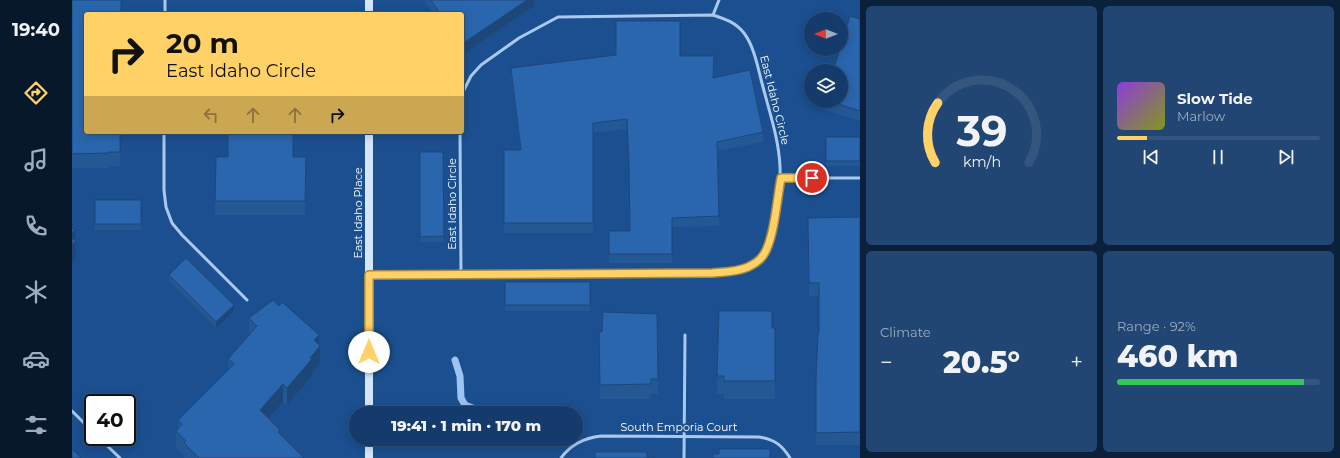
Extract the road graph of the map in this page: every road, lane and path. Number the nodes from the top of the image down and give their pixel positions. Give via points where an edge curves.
1 (165, 0) edge
2 (369, 0) edge
3 (719, 0) edge
4 (165, 12) edge
5 (369, 12) edge
6 (713, 15) junction
7 (464, 90) edge
8 (164, 134) edge
9 (369, 134) edge
10 (460, 134) edge
11 (781, 178) junction
12 (860, 178) edge
13 (369, 275) junction
14 (461, 275) junction
15 (247, 300) dead end
16 (685, 335) dead end
17 (369, 406) edge
18 (72, 411) edge
19 (84, 423) edge
20 (684, 436) junction
21 (107, 446) edge
22 (369, 446) edge
23 (120, 458) edge
24 (369, 458) edge
25 (561, 458) edge
26 (684, 458) edge
27 (790, 458) edge

1 - 4 lane
2 - 5 street
3 - 6 lane
6 - 7 lane, East Idaho Circle via 558,17 519,38 481,65 471,76
6 - 11 lane, East Idaho Circle via 734,23 749,42 777,139
8 - 15 lane via 164,190 166,207 172,223
9 - 13 street, East Idaho Place
10 - 14 lane, East Idaho Circle
11 - 12 lane
11 - 14 lane, East Idaho Circle via 771,237 766,251 750,267 712,273
13 - 14 lane, East Idaho Circle
13 - 17 street, East Idaho Place
16 - 20 lane
18 - 19 lane
20 - 25 lane, South Emporia Court via 595,436 577,443
20 - 26 lane
20 - 27 lane, South Emporia Court via 765,437 776,441
21 - 23 lane
22 - 24 street

